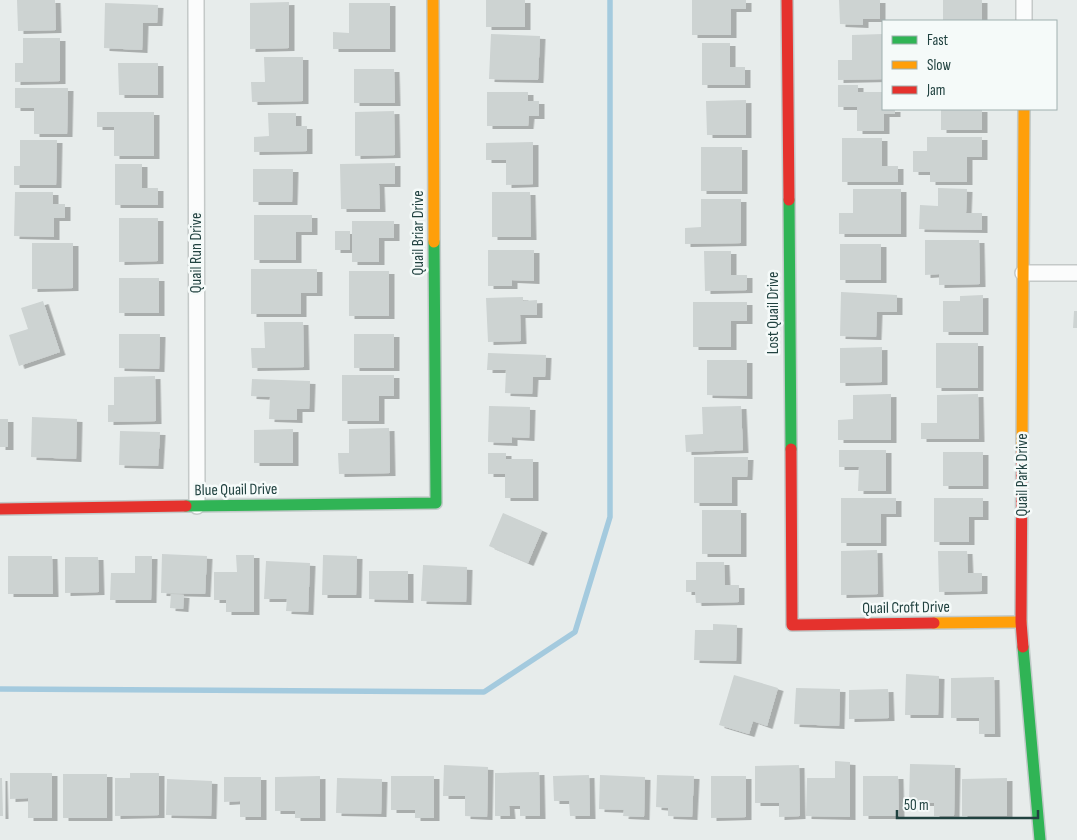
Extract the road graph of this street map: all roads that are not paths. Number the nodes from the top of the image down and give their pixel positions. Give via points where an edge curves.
1 (196, 0) edge
2 (433, 0) edge
3 (787, 0) edge
4 (1024, 0) edge
5 (1024, 20) edge
6 (1024, 110) edge
7 (1023, 273) junction
8 (1077, 273) edge
9 (436, 466) joint
10 (197, 506) junction
11 (0, 509) edge
12 (1021, 622) junction
13 (792, 625) joint
14 (1040, 840) edge

1 - 10 street, Quail Run Drive
2 - 9 street, Quail Briar Drive
3 - 13 street, Lost Quail Drive
4 - 5 street
6 - 7 street, Quail Park Drive
7 - 8 street
7 - 12 street, Quail Park Drive
9 - 10 street, Blue Quail Drive via 436,503
10 - 11 street, Blue Quail Drive
12 - 13 street, Quail Croft Drive
12 - 14 street, Quail Park Drive

